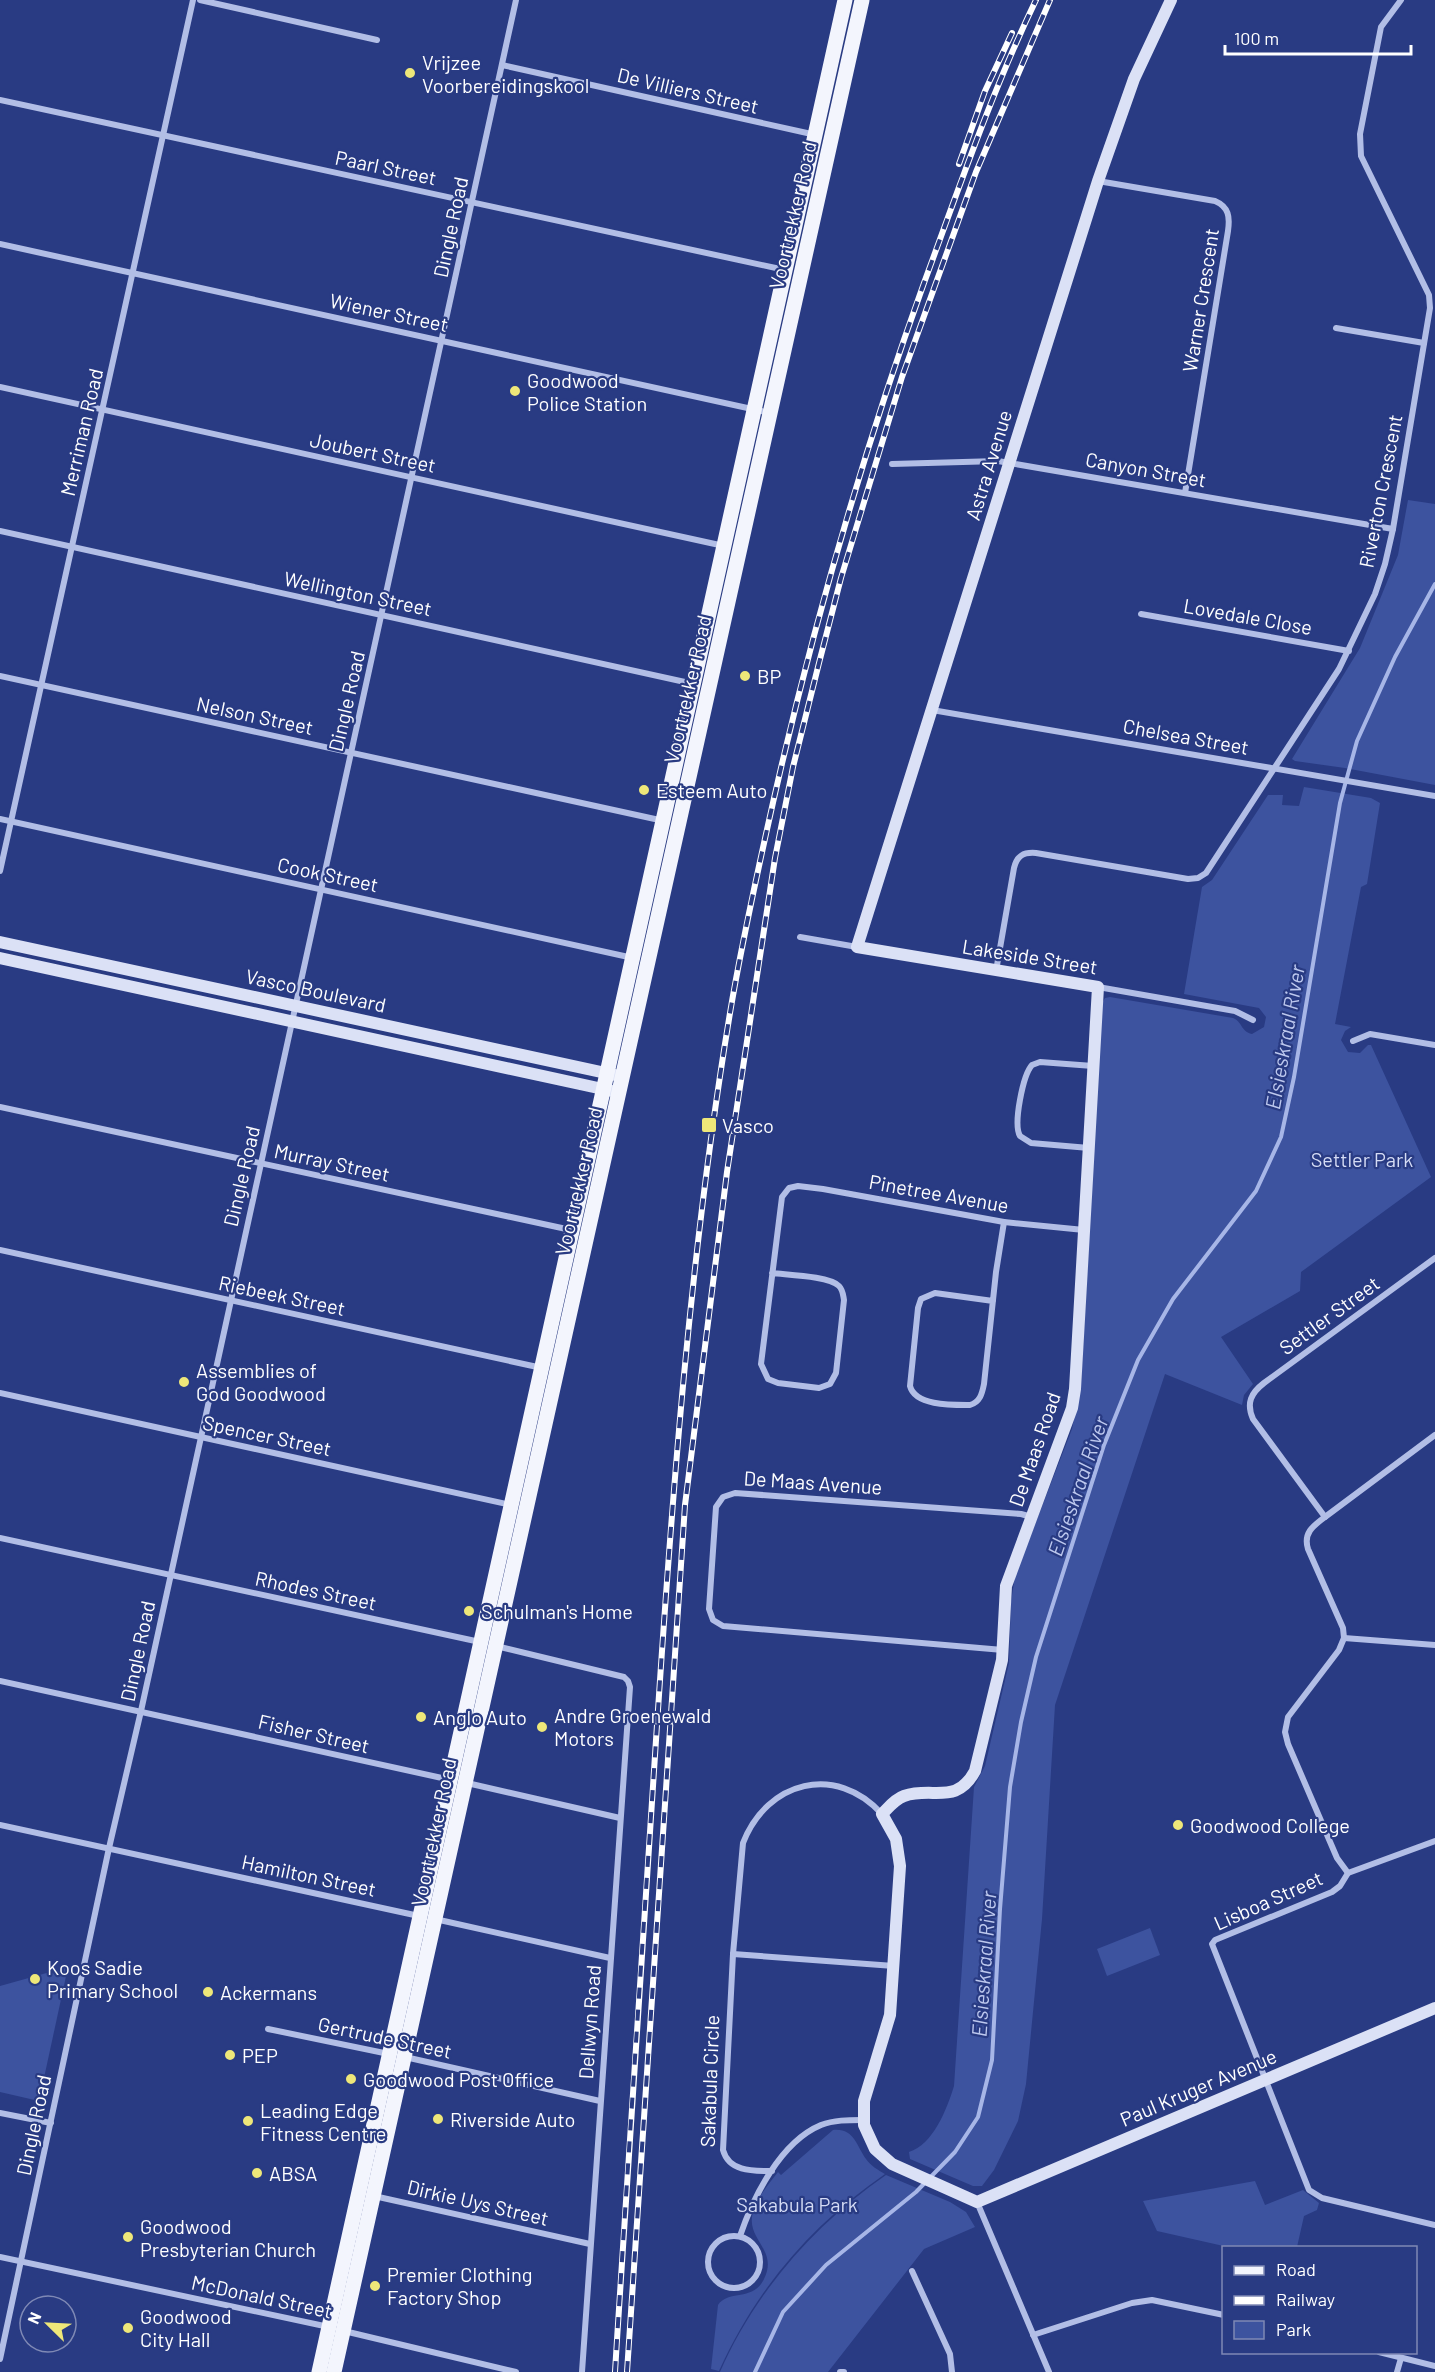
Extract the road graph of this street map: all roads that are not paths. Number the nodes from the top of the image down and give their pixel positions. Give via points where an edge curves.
1 (193, 0) edge
2 (200, 0) edge
3 (516, 0) edge
4 (845, 0) edge
5 (862, 0) edge
6 (1171, 0) edge
7 (1401, 0) edge
8 (377, 40) dead end
9 (502, 65) junction
10 (0, 100) edge
11 (163, 135) junction
12 (823, 137) junction
13 (1098, 181) junction
14 (472, 203) junction
15 (0, 244) edge
16 (785, 270) junction
17 (133, 274) junction
18 (800, 274) junction
19 (1432, 308) edge
20 (1336, 328) dead end
21 (442, 340) junction
22 (1424, 343) junction
23 (0, 387) edge
24 (103, 410) junction
25 (763, 411) junction
26 (1009, 462) junction
27 (892, 464) dead end
28 (412, 478) junction
29 (1185, 493) junction
30 (1393, 529) junction
31 (0, 531) edge
32 (72, 547) junction
33 (732, 548) junction
34 (1141, 614) dead end
35 (382, 615) junction
36 (1349, 651) junction
37 (0, 676) edge
38 (43, 686) junction
39 (702, 686) junction
40 (932, 710) junction
41 (352, 753) junction
42 (1274, 768) junction
43 (1435, 796) edge
44 (0, 819) edge
45 (11, 821) junction
46 (671, 822) junction
47 (0, 871) edge
48 (321, 889) junction
49 (800, 937) dead end
50 (0, 942) edge
51 (857, 947) junction
52 (0, 958) edge
53 (641, 960) junction
54 (996, 971) junction
55 (1098, 987) junction
56 (295, 1006) junction
57 (1252, 1020) dead end
58 (292, 1022) junction
59 (1353, 1041) dead end
60 (1435, 1045) edge
61 (1094, 1066) junction
62 (615, 1075) junction
63 (612, 1091) junction
64 (0, 1107) edge
65 (1089, 1148) junction
66 (261, 1164) junction
67 (1004, 1222) junction
68 (1084, 1230) junction
69 (580, 1232) junction
70 (0, 1250) edge
71 (1435, 1258) edge
72 (772, 1274) junction
73 (230, 1301) junction
74 (993, 1301) junction
75 (549, 1370) junction
76 (0, 1393) edge
77 (1435, 1435) edge
78 (200, 1437) junction
79 (519, 1507) junction
80 (1032, 1517) junction
81 (1324, 1517) junction
82 (0, 1539) edge
83 (170, 1575) junction
84 (1344, 1638) junction
85 (488, 1644) junction
86 (1435, 1645) edge
87 (1003, 1650) junction
88 (624, 1677) joint
89 (0, 1681) edge
90 (141, 1711) junction
91 (458, 1781) junction
92 (882, 1814) junction
93 (620, 1818) junction
94 (0, 1825) edge
95 (1435, 1841) edge
96 (109, 1848) junction
97 (1348, 1873) junction
98 (428, 1918) junction
99 (733, 1954) junction
100 (610, 1958) junction
101 (894, 1966) junction
102 (1435, 2008) edge
103 (268, 2029) dead end
104 (397, 2056) junction
105 (1265, 2080) junction
106 (600, 2101) junction
107 (0, 2113) edge
108 (862, 2120) junction
109 (51, 2123) junction
110 (772, 2171) junction
111 (359, 2194) junction
112 (375, 2196) junction
113 (977, 2202) junction
114 (1435, 2225) edge
115 (740, 2236) junction
116 (590, 2244) junction
117 (0, 2258) edge
118 (21, 2262) junction
119 (912, 2271) dead end
120 (1222, 2315) edge
121 (336, 2329) junction
122 (1034, 2335) junction
123 (1386, 2354) edge
124 (1401, 2358) junction
125 (0, 2359) edge
126 (1435, 2366) edge
127 (503, 2371) edge
128 (319, 2372) edge
129 (334, 2372) edge
130 (516, 2372) edge
131 (582, 2372) edge
132 (840, 2372) edge
133 (844, 2372) edge
134 (952, 2372) edge
135 (1049, 2372) edge
136 (1397, 2372) edge

1 - 11 street, Merriman Road
2 - 8 street
3 - 9 street, Dingle Road
4 - 12 main road, Voortrekker Road
5 - 12 main road, Voortrekker Road
6 - 13 street, Astra Avenue via 1134,80
7 - 19 street, Riverton Crescent via 1381,27 1359,145
9 - 12 street, De Villiers Street
9 - 14 street, Dingle Road
10 - 11 street, Paarl Street
11 - 14 street, Paarl Street
11 - 17 street, Merriman Road
12 - 16 main road, Voortrekker Road
12 - 18 main road, Voortrekker Road
13 - 26 street, Astra Avenue
13 - 29 street, Warner Crescent via 1215,201 1229,215
14 - 16 street, Paarl Street
14 - 21 street, Dingle Road
15 - 17 street, Wiener Street
16 - 18 street, Paarl Street
16 - 25 main road, Voortrekker Road
17 - 21 street, Wiener Street
17 - 24 street, Merriman Road
18 - 25 main road, Voortrekker Road
19 - 22 street, Riverton Crescent
20 - 22 street
21 - 25 street, Wiener Street
21 - 28 street, Dingle Road
22 - 30 street, Riverton Crescent
23 - 24 street, Joubert Street
24 - 28 street, Joubert Street
24 - 32 street, Merriman Road
25 - 33 main road, Voortrekker Road
26 - 27 street, Canyon Street
26 - 29 street, Canyon Street
26 - 40 street, Astra Avenue
28 - 33 street, Joubert Street
28 - 35 street, Dingle Road
29 - 30 street, Canyon Street
30 - 36 street, Riverton Crescent via 1382,574
31 - 32 street, Wellington Street
32 - 35 street, Wellington Street
32 - 38 street, Merriman Road
33 - 39 main road, Voortrekker Road
34 - 36 street, Lovedale Close
35 - 39 street, Wellington Street
35 - 41 street, Dingle Road
36 - 42 street, Riverton Crescent
37 - 38 street, Nelson Street
38 - 41 street, Nelson Street
38 - 45 street, Merriman Road
39 - 46 main road, Voortrekker Road
40 - 42 street, Chelsea Street
40 - 51 street, Astra Avenue
41 - 46 street, Nelson Street
41 - 48 street, Dingle Road
42 - 43 street, Chelsea Street
42 - 54 street, Riverton Crescent via 1211,867 1198,878 1036,853 1020,856 1014,868
44 - 45 street, Cook Street
45 - 47 street, Merriman Road
45 - 48 street, Cook Street
46 - 53 main road, Voortrekker Road
48 - 53 street, Cook Street
48 - 56 street, Dingle Road
49 - 51 street, Lakeside Street
50 - 56 street, Vasco Boulevard
51 - 54 street, Lakeside Street
52 - 58 street, Vasco Boulevard
53 - 62 main road, Voortrekker Road
54 - 55 street, Lakeside Street
55 - 57 street, Lakeside Street via 1235,1011
55 - 61 street, De Maas Road
56 - 58 street, Dingle Road
56 - 62 street, Vasco Boulevard
58 - 63 street, Vasco Boulevard
58 - 66 street, Dingle Road
59 - 60 street via 1370,1034
61 - 65 street, De Maas Road
61 - 65 street via 1040,1062 1032,1065 1025,1077 1017,1125 1020,1136 1031,1143
62 - 63 main road, Voortrekker Road
63 - 69 main road, Voortrekker Road
64 - 66 street, Murray Street
65 - 68 street, De Maas Road
66 - 69 street, Murray Street
66 - 73 street, Dingle Road
67 - 68 street, Pinetree Avenue
67 - 72 street, Pinetree Avenue via 823,1189 789,1188 782,1197
67 - 74 street
68 - 80 street, De Maas Road via 1074,1399
69 - 75 main road, Voortrekker Road
70 - 73 street, Riebeek Street
71 - 81 street, Settler Street via 1253,1393 1253,1419
72 - 72 street via 833,1282 843,1292 836,1373 824,1387 778,1383 768,1379 762,1370
73 - 75 street, Riebeek Street
73 - 78 street, Dingle Road
74 - 74 street via 979,1401 960,1405 915,1395 910,1386 921,1299 936,1293
75 - 79 main road, Voortrekker Road
76 - 78 street, Spencer Street
77 - 81 street
78 - 79 street, Spencer Street
78 - 83 street, Dingle Road
79 - 85 main road, Voortrekker Road
80 - 87 street, De Maas Road via 1006,1586
80 - 87 street, De Maas Avenue via 735,1492 723,1497 716,1507 709,1609 713,1620 723,1626
81 - 84 street via 1308,1533 1307,1545
82 - 83 street, Rhodes Street
83 - 85 street, Rhodes Street
83 - 90 street, Dingle Road
84 - 86 street
84 - 97 street via 1339,1650 1290,1712 1285,1728 1337,1858
85 - 88 street, Rhodes Street
85 - 91 main road, Voortrekker Road
87 - 92 street, De Maas Road via 972,1778 955,1792 900,1798
88 - 93 street, Dellwyn Road via 630,1687
89 - 90 street, Fisher Street
90 - 91 street, Fisher Street
90 - 96 street, Dingle Road
91 - 93 street, Fisher Street
91 - 98 main road, Voortrekker Road
92 - 99 street, Sakabula Circle via 853,1792 816,1784 787,1792 758,1814 743,1843
92 - 101 street, Sakabula Circle via 894,1833 899,1852
93 - 100 street, Dellwyn Road
94 - 96 street, Hamilton Street
95 - 97 street, Lisboa Street
96 - 98 street, Hamilton Street
96 - 109 street, Dingle Road
97 - 105 street, Lisboa Street via 1332,1892 1215,1940 1212,1946
98 - 100 street, Hamilton Street
98 - 104 main road, Voortrekker Road
99 - 101 street
99 - 110 street, Sakabula Circle via 723,2150 736,2166
100 - 106 street, Dellwyn Road
101 - 108 street, Sakabula Circle via 889,2020 866,2089
102 - 105 street, Paul Kruger Avenue
103 - 104 street, Gertrude Street
104 - 106 street, Gertrude Street
104 - 111 main road, Voortrekker Road
104 - 112 main road, Voortrekker Road
105 - 113 street, Paul Kruger Avenue
105 - 114 street via 1312,2193
106 - 116 street, Dellwyn Road
107 - 109 street
108 - 110 street via 839,2120 818,2126 795,2143
108 - 113 street via 875,2149 898,2167
109 - 118 street, Dingle Road
110 - 115 street via 751,2205
111 - 112 street, Dirkie Uys Street
111 - 121 main road, Voortrekker Road
112 - 116 street, Dirkie Uys Street
112 - 121 main road, Voortrekker Road
113 - 122 street
115 - 115 street via 756,2248 760,2267 749,2284 730,2289 713,2279 709,2254 718,2241
116 - 131 street, Dellwyn Road
117 - 118 street, McDonald Street
118 - 121 street, McDonald Street
118 - 125 street, Dingle Road
119 - 134 street via 950,2354
120 - 122 street via 1152,2300
121 - 127 street, McDonald Street
121 - 128 main road, Voortrekker Road
121 - 129 main road, Voortrekker Road
122 - 135 street
123 - 124 street
124 - 126 street
124 - 136 street
127 - 130 street, McDonald Street
132 - 133 street

